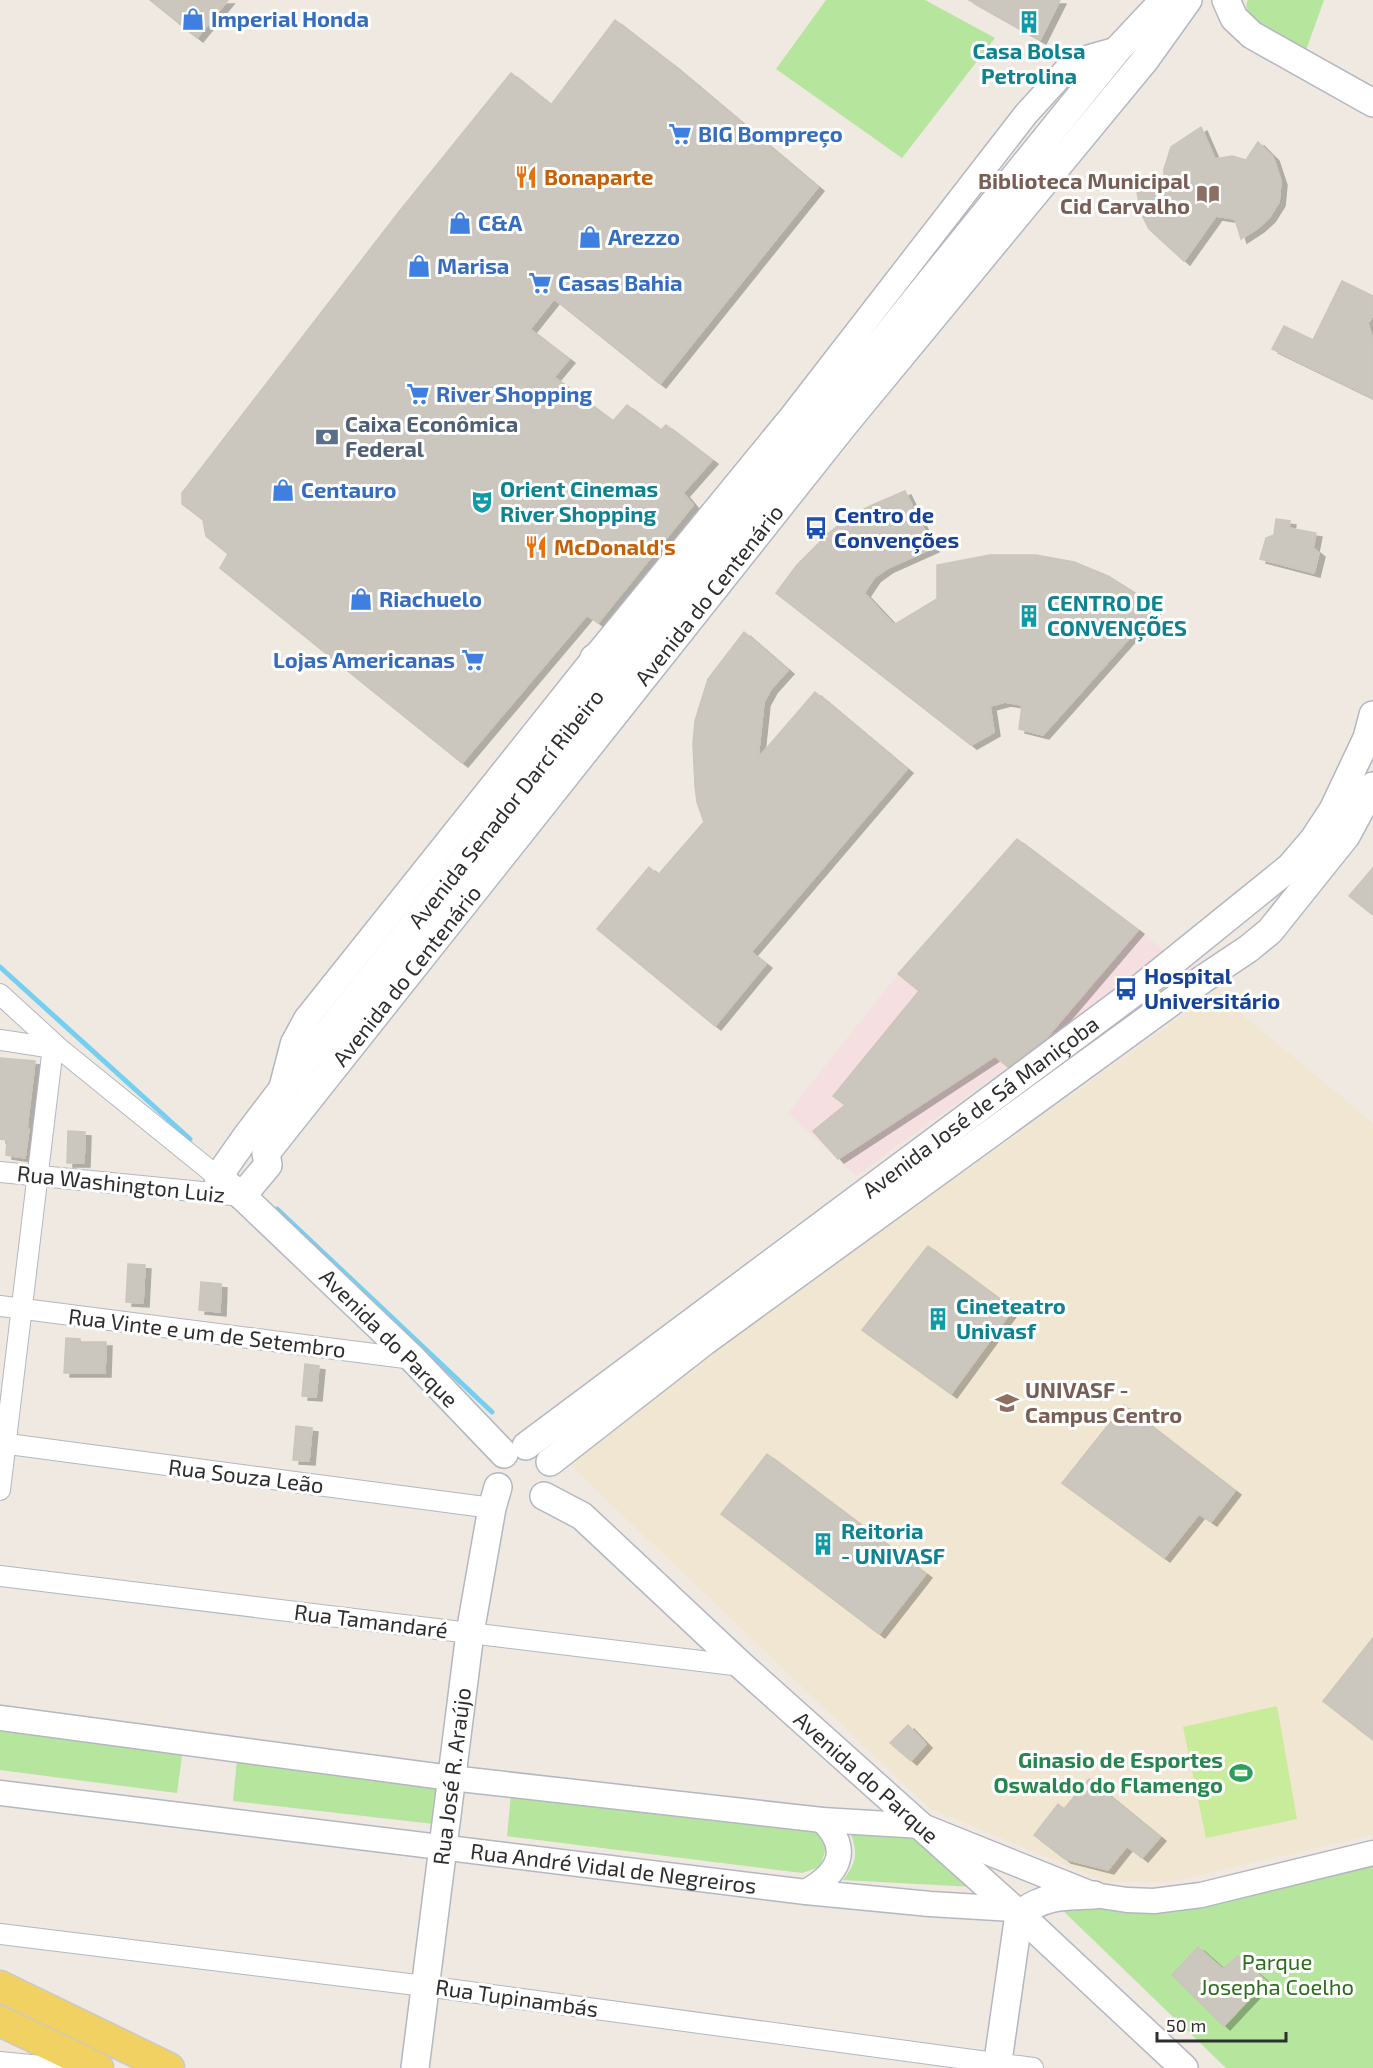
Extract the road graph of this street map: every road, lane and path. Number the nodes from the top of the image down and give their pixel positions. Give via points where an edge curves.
1 (1164, 0) edge
2 (1226, 0) edge
3 (1197, 1) edge
4 (1248, 32) junction
5 (1118, 50) junction
6 (1373, 104) edge
7 (594, 658) junction
8 (626, 658) junction
9 (1373, 715) edge
10 (1373, 786) edge
11 (1244, 903) junction
12 (1270, 931) junction
13 (1183, 952) junction
14 (1208, 977) junction
15 (0, 994) edge
16 (0, 1040) edge
17 (57, 1048) junction
18 (281, 1092) junction
19 (260, 1152) junction
20 (0, 1172) edge
21 (38, 1177) junction
22 (218, 1177) junction
23 (242, 1196) junction
24 (272, 1224) junction
25 (0, 1306) edge
26 (21, 1309) junction
27 (413, 1359) junction
28 (3, 1444) edge
29 (515, 1450) junction
30 (550, 1462) junction
31 (0, 1490) edge
32 (514, 1499) junction
33 (0, 1576) edge
34 (470, 1633) junction
35 (742, 1666) junction
36 (0, 1718) edge
37 (451, 1778) junction
38 (0, 1793) edge
39 (822, 1820) junction
40 (922, 1826) junction
41 (442, 1848) junction
42 (1373, 1853) edge
43 (806, 1892) junction
44 (1094, 1895) junction
45 (1016, 1911) junction
46 (0, 1934) edge
47 (0, 1986) edge
48 (424, 1986) junction
49 (0, 2021) edge
50 (0, 2062) edge
51 (998, 2066) edge
52 (61, 2068) edge
53 (98, 2068) edge
54 (169, 2068) edge
55 (415, 2068) edge
56 (1033, 2068) edge
57 (1184, 2068) edge

1 - 5 main road, Avenida Senador Darcí Ribeiro
2 - 4 main road via 1234,18
3 - 4 main road
3 - 19 main road, Avenida do Centenário via 837,434
4 - 6 main road
5 - 7 street via 1083,59 1067,69 1026,114 792,416
5 - 8 main road, Avenida Senador Darcí Ribeiro
7 - 8 main road
7 - 18 street via 306,1019 293,1043
8 - 18 main road, Avenida Senador Darcí Ribeiro
9 - 11 main road, Avenida José de Sá Maniçoba via 1367,738 1334,810 1290,867
10 - 12 main road, Avenida José de Sá Maniçoba via 1346,836
11 - 12 main road
11 - 13 main road, Avenida José de Sá Maniçoba
12 - 14 main road, Avenida José de Sá Maniçoba
13 - 14 main road
13 - 29 main road, Avenida José de Sá Maniçoba via 1135,992
14 - 30 main road, Avenida José de Sá Maniçoba via 714,1335
15 - 17 street
16 - 17 street
17 - 21 street
17 - 22 street
18 - 19 main road, Avenida Senador Darcí Ribeiro
19 - 22 main road, Avenida Senador Darcí Ribeiro
19 - 23 main road, Avenida do Centenário
19 - 24 main road via 263,1210
20 - 21 street, Rua Washington Luiz
21 - 23 street, Rua Washington Luiz
21 - 26 street
22 - 23 main road, Avenida do Parque
23 - 24 main road, Avenida do Parque
24 - 27 main road, Avenida do Parque
25 - 26 street, Rua Vinte e um de Setembro
26 - 27 street, Rua Vinte e um de Setembro
26 - 28 street
27 - 29 main road, Avenida do Parque
28 - 31 street
28 - 32 street, Rua Souza Leão
29 - 30 main road via 540,1451
29 - 32 main road via 496,1469
30 - 32 main road via 553,1480
32 - 34 main road, Rua José R. Araújo
32 - 35 main road, Avenida do Parque via 582,1516
33 - 34 street, Rua Tamandaré
34 - 35 street, Rua Tamandaré
34 - 37 main road, Rua José R. Araújo
35 - 40 main road, Avenida do Parque
36 - 37 street
37 - 39 street
37 - 41 main road, Rua José R. Araújo
38 - 41 street, Rua André Vidal de Negreiros
39 - 40 street
39 - 43 street via 834,1832 838,1862 831,1875
40 - 44 street
40 - 45 main road, Avenida do Parque
41 - 43 street, Rua André Vidal de Negreiros
41 - 48 main road, Rua José R. Araújo
42 - 44 street via 1201,1895 1154,1901
43 - 45 street, Rua André Vidal de Negreiros
44 - 45 main road via 1045,1899
45 - 51 main road
45 - 57 main road, Avenida do Parque
46 - 48 street, Rua Tupinambás
47 - 54 main road
48 - 51 street, Rua Tupinambás
48 - 55 main road, Rua José R. Araújo
49 - 53 main road
50 - 52 street
51 - 56 street, Rua Tupinambás

